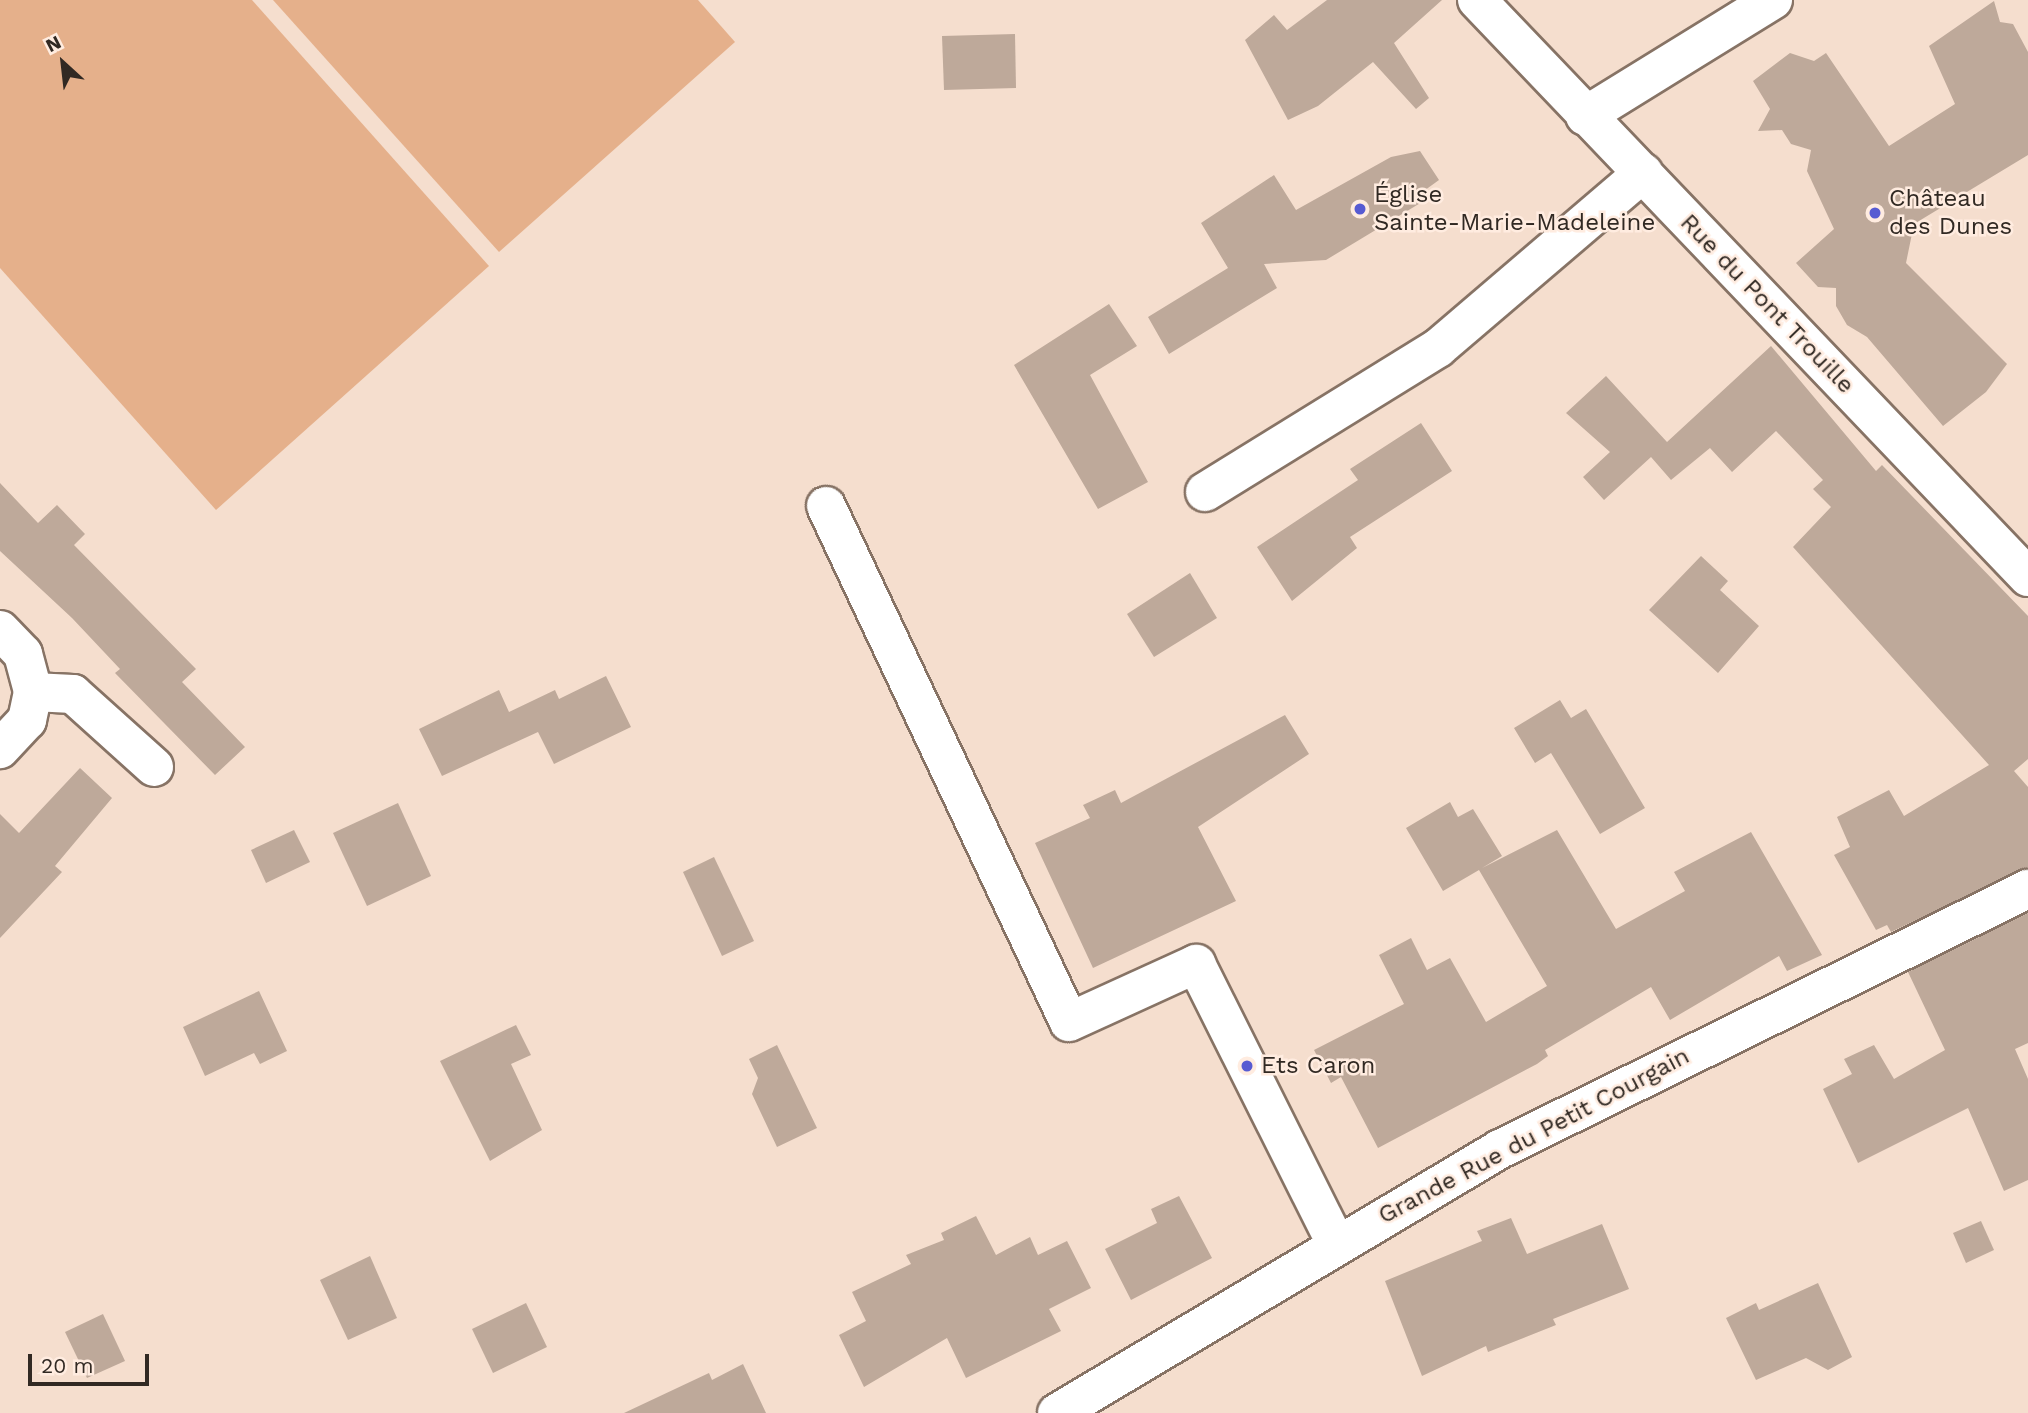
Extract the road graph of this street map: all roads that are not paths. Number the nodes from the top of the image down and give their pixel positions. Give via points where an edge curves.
1 (1477, 0) edge
2 (1773, 0) edge
3 (1585, 116) junction
4 (1643, 173) junction
5 (1205, 492) dead end
6 (826, 506) dead end
7 (2028, 578) edge
8 (0, 630) edge
9 (33, 692) junction
10 (0, 749) edge
11 (154, 768) dead end
12 (2028, 889) edge
13 (1336, 1244) junction
14 (1057, 1413) edge

1 - 3 street, Rue du Pont Trouille
2 - 3 street
3 - 4 street, Rue du Pont Trouille
4 - 5 street via 1438,348
4 - 7 street, Rue du Pont Trouille
6 - 13 street via 1069,1022 1196,964
8 - 9 street via 23,654
9 - 10 street via 27,720
9 - 11 street via 73,694
12 - 13 street, Grande Rue du Petit Courgain via 1500,1149
13 - 14 street, Grande Rue du Petit Courgain

